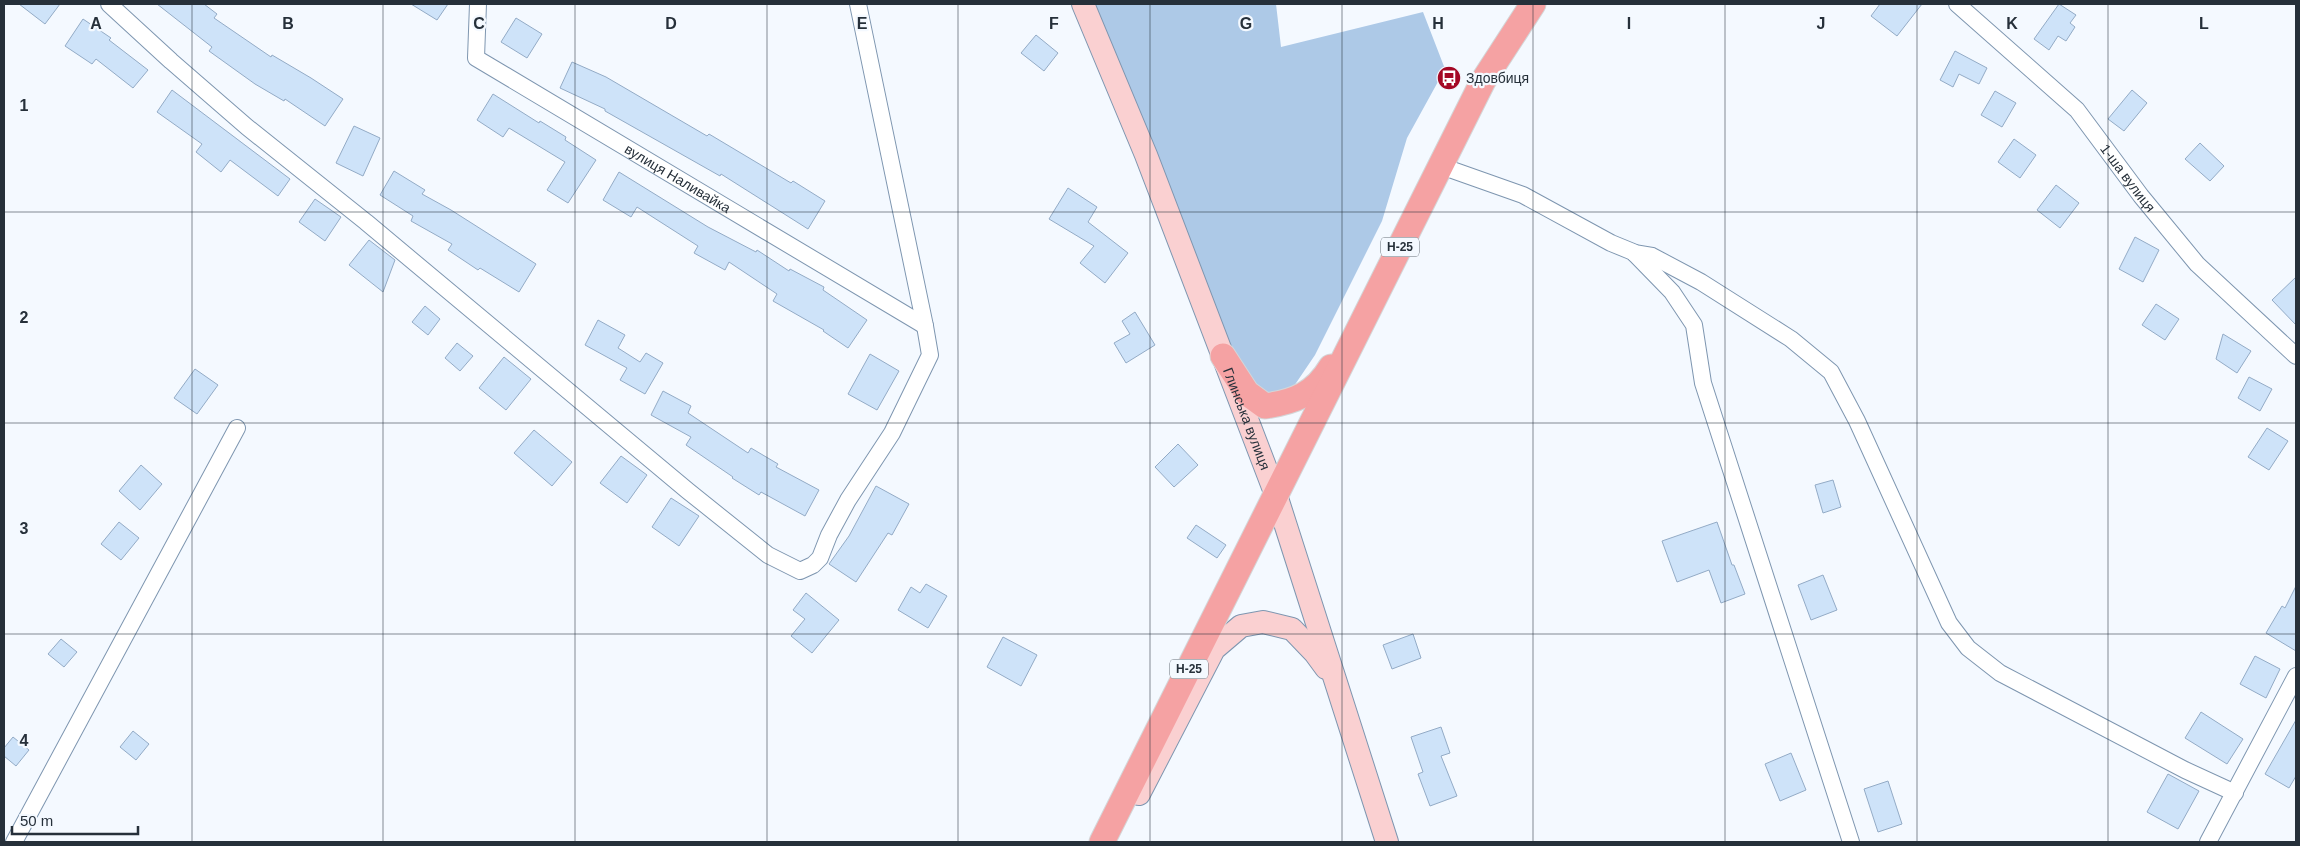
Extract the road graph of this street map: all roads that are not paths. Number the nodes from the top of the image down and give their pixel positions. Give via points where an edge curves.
1 (109, 4) edge
2 (478, 4) edge
3 (858, 4) edge
4 (1083, 4) edge
5 (1532, 4) edge
6 (1957, 4) edge
7 (1441, 166) junction
8 (1633, 252) junction
9 (1376, 296) junction
10 (926, 326) junction
11 (1223, 356) junction
12 (2296, 356) edge
13 (237, 428) dead end
14 (1276, 496) junction
15 (2296, 676) edge
16 (1336, 682) junction
17 (2235, 793) junction
18 (14, 842) edge
19 (1102, 842) edge
20 (1106, 842) edge
21 (1387, 842) edge
22 (1851, 842) edge
23 (2208, 842) edge

1 - 10 street via 247,127 688,491 768,556 800,571 820,558 828,535 848,500 892,433 930,355
2 - 10 street, вулиця Наливайка via 476,58
3 - 10 street
4 - 11 street, Глинська вулиця via 1146,155
5 - 7 main road, Н-25 via 1483,81
6 - 12 street, 1-ша вулиця via 2077,110 2197,264
7 - 8 street via 1523,195 1610,243
7 - 9 main road, Н-25
8 - 17 street via 1652,256 1700,282 1791,339 1831,372 1857,421 1949,623 1968,648 2000,673
8 - 22 street via 1672,292 1694,326 1703,383
9 - 11 main road via 1366,303 1326,374 1313,389 1289,402 1264,406 1247,393
9 - 14 main road, Н-25
11 - 14 street, Глинська вулиця
13 - 18 street
14 - 16 street, Глинська вулиця
14 - 19 main road, Н-25
15 - 17 street
16 - 20 street via 1292,629 1263,622 1241,626 1214,649 1140,793
16 - 21 street, Глинська вулиця
17 - 23 street

